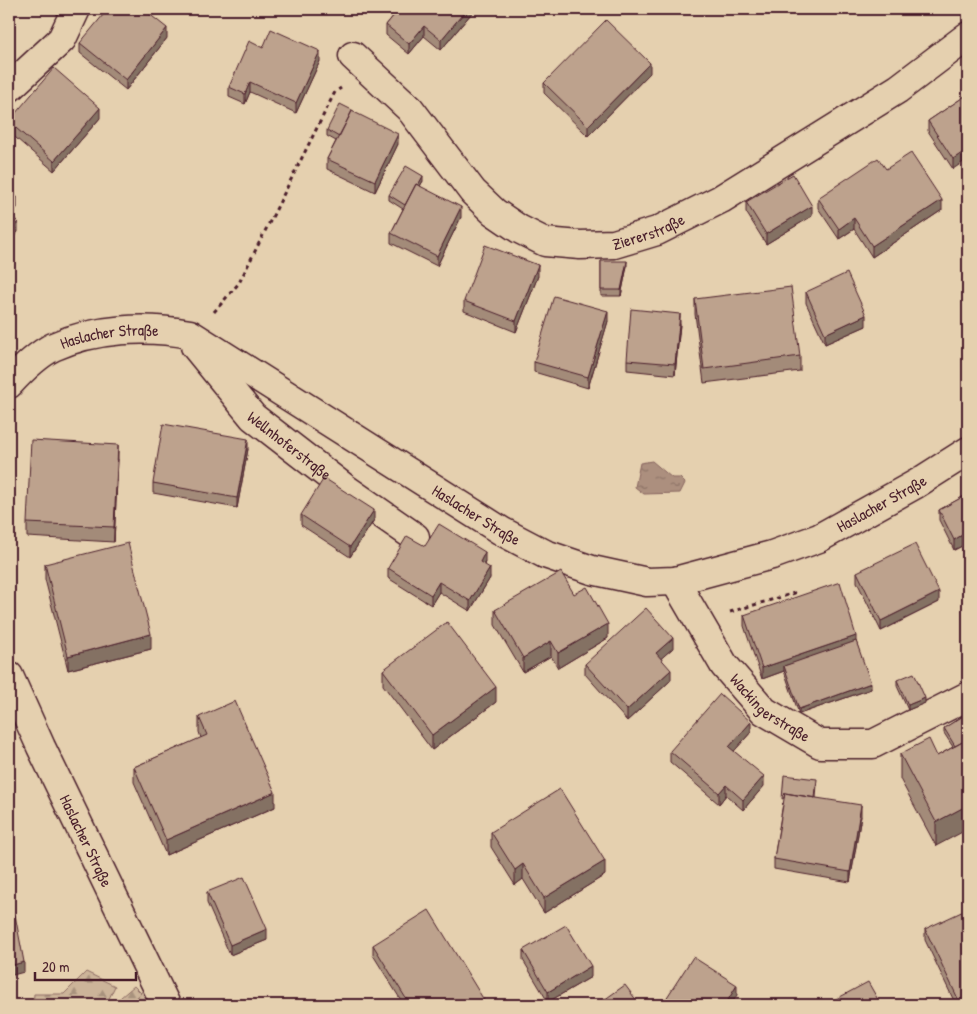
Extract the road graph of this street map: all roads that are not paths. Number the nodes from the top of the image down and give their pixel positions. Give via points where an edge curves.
1 (76, 9) edge
2 (968, 36) edge
3 (353, 56) dead end
4 (9, 88) edge
5 (184, 333) junction
6 (9, 384) edge
7 (968, 450) edge
8 (415, 537) dead end
9 (675, 581) junction
10 (9, 676) edge
11 (968, 696) edge
12 (166, 1005) edge

1 - 4 street via 62,39
2 - 3 street, Ziererstraße via 898,89 721,199 657,231 614,244 545,242 494,212 473,192 410,109
5 - 6 street, Haslacher Straße via 144,328 80,338 52,348 22,369
5 - 8 street, Wellnhoferstraße via 253,417
5 - 9 street, Haslacher Straße via 470,512 545,554 630,579
7 - 9 street, Haslacher Straße via 916,484 819,538 772,555
9 - 11 street, Wackingerstraße via 724,665 764,711 820,744 873,744
10 - 12 street, Haslacher Straße

